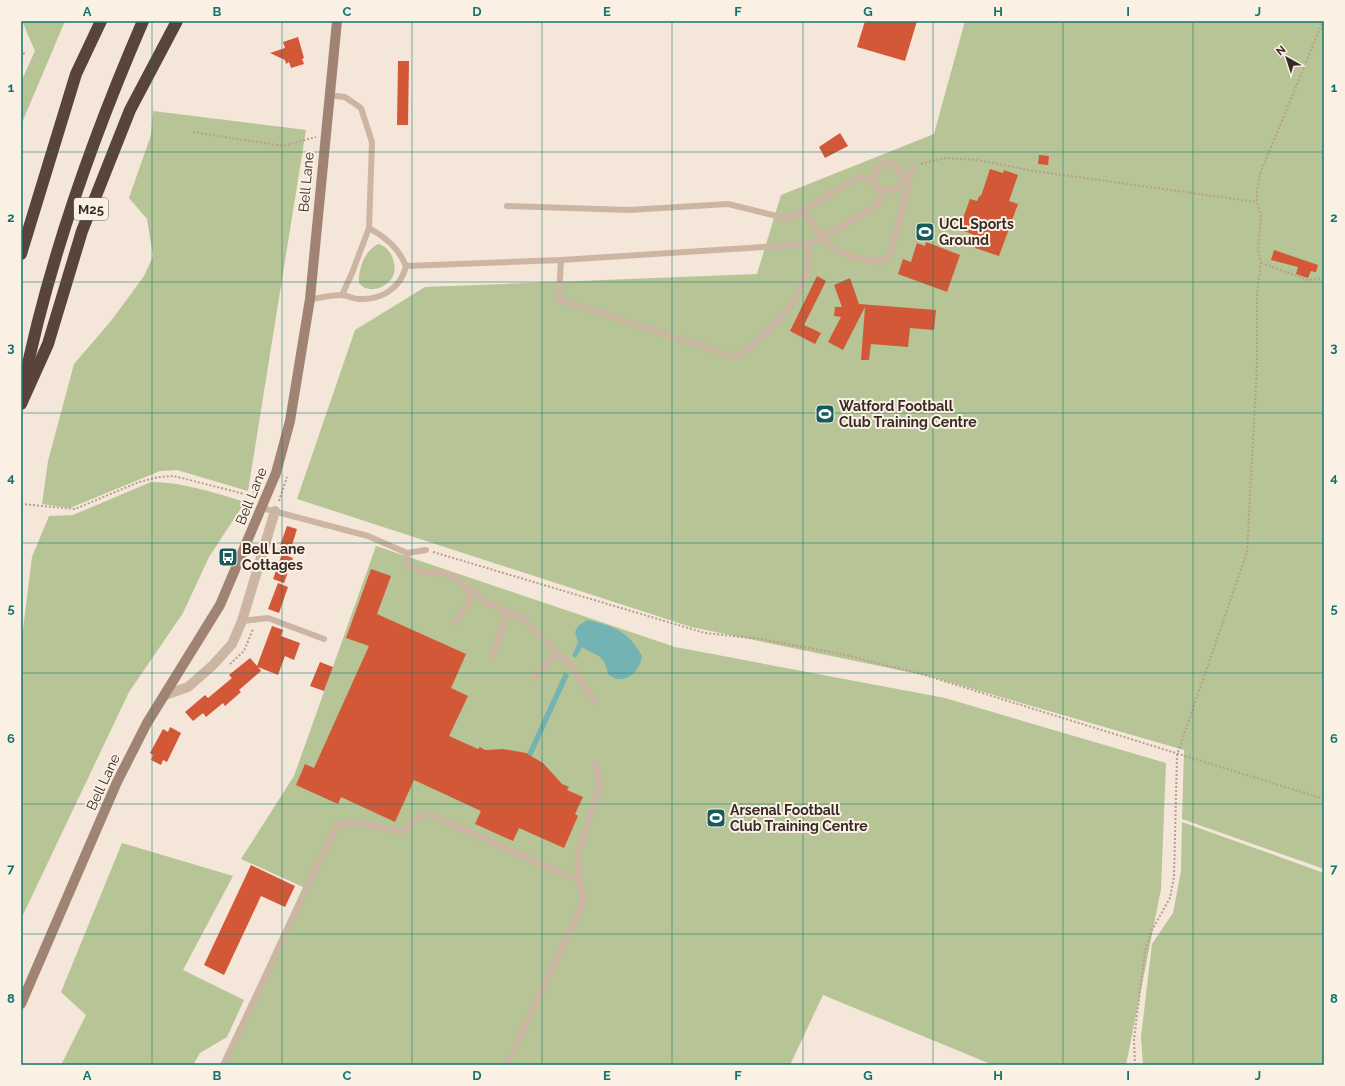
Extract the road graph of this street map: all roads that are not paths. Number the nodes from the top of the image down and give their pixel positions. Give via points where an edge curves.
1 (101, 21) edge
2 (143, 21) edge
3 (177, 21) edge
4 (337, 21) edge
5 (328, 95) junction
6 (913, 166) road end
7 (876, 184) junction
8 (507, 206) dead end
9 (802, 210) junction
10 (368, 228) junction
11 (821, 239) junction
12 (809, 244) junction
13 (21, 254) edge
14 (561, 260) junction
15 (406, 266) junction
16 (342, 295) junction
17 (310, 299) junction
18 (21, 396) edge
19 (21, 404) edge
20 (262, 508) junction
21 (275, 511) junction
22 (426, 550) road end
23 (407, 553) junction
24 (468, 588) junction
25 (508, 612) junction
26 (242, 621) junction
27 (454, 622) dead end
28 (324, 639) dead end
29 (558, 653) junction
30 (492, 657) dead end
31 (534, 677) dead end
32 (165, 695) junction
33 (595, 703) dead end
34 (595, 763) dead end
35 (581, 882) junction
36 (21, 1004) edge
37 (223, 1065) edge
38 (507, 1065) edge

1 - 13 highway via 76,74
2 - 18 highway, M25 via 110,98 56,253 32,341
3 - 19 highway, M25 via 130,110 82,231 48,344
4 - 5 main road, Bell Lane
5 - 10 lane via 345,98 361,108 372,142
5 - 17 main road, Bell Lane
6 - 11 lane via 892,250 887,258 880,262 840,253
7 - 7 lane via 876,171 882,165 895,165 900,171 901,180 896,188 883,190
7 - 9 lane via 858,177
7 - 11 lane via 881,195 878,204
8 - 9 lane via 629,210 728,204 789,219
9 - 11 lane
10 - 15 lane via 385,237 401,254
10 - 16 lane
11 - 12 lane
12 - 14 lane
12 - 14 lane via 810,261 792,303 775,326 739,356 732,356 561,300
14 - 15 lane
15 - 16 lane via 399,282 392,290 382,295 373,299
16 - 17 lane
17 - 20 main road, Bell Lane via 290,421 276,473
20 - 21 lane
20 - 32 main road, Bell Lane via 220,605
21 - 23 lane via 368,536
21 - 26 street
22 - 23 lane
23 - 24 lane via 408,566 423,572 448,574
24 - 25 lane via 485,602
24 - 27 lane via 469,604
25 - 29 lane via 522,618
25 - 30 lane
26 - 28 lane via 268,618
26 - 32 street via 232,644 212,666 188,687
29 - 31 lane
29 - 33 lane via 572,667
32 - 36 main road, Bell Lane via 147,723 117,782
34 - 35 lane via 600,784 578,857
35 - 37 lane via 431,815 421,815 401,832 357,822 337,826
35 - 38 lane via 583,903

